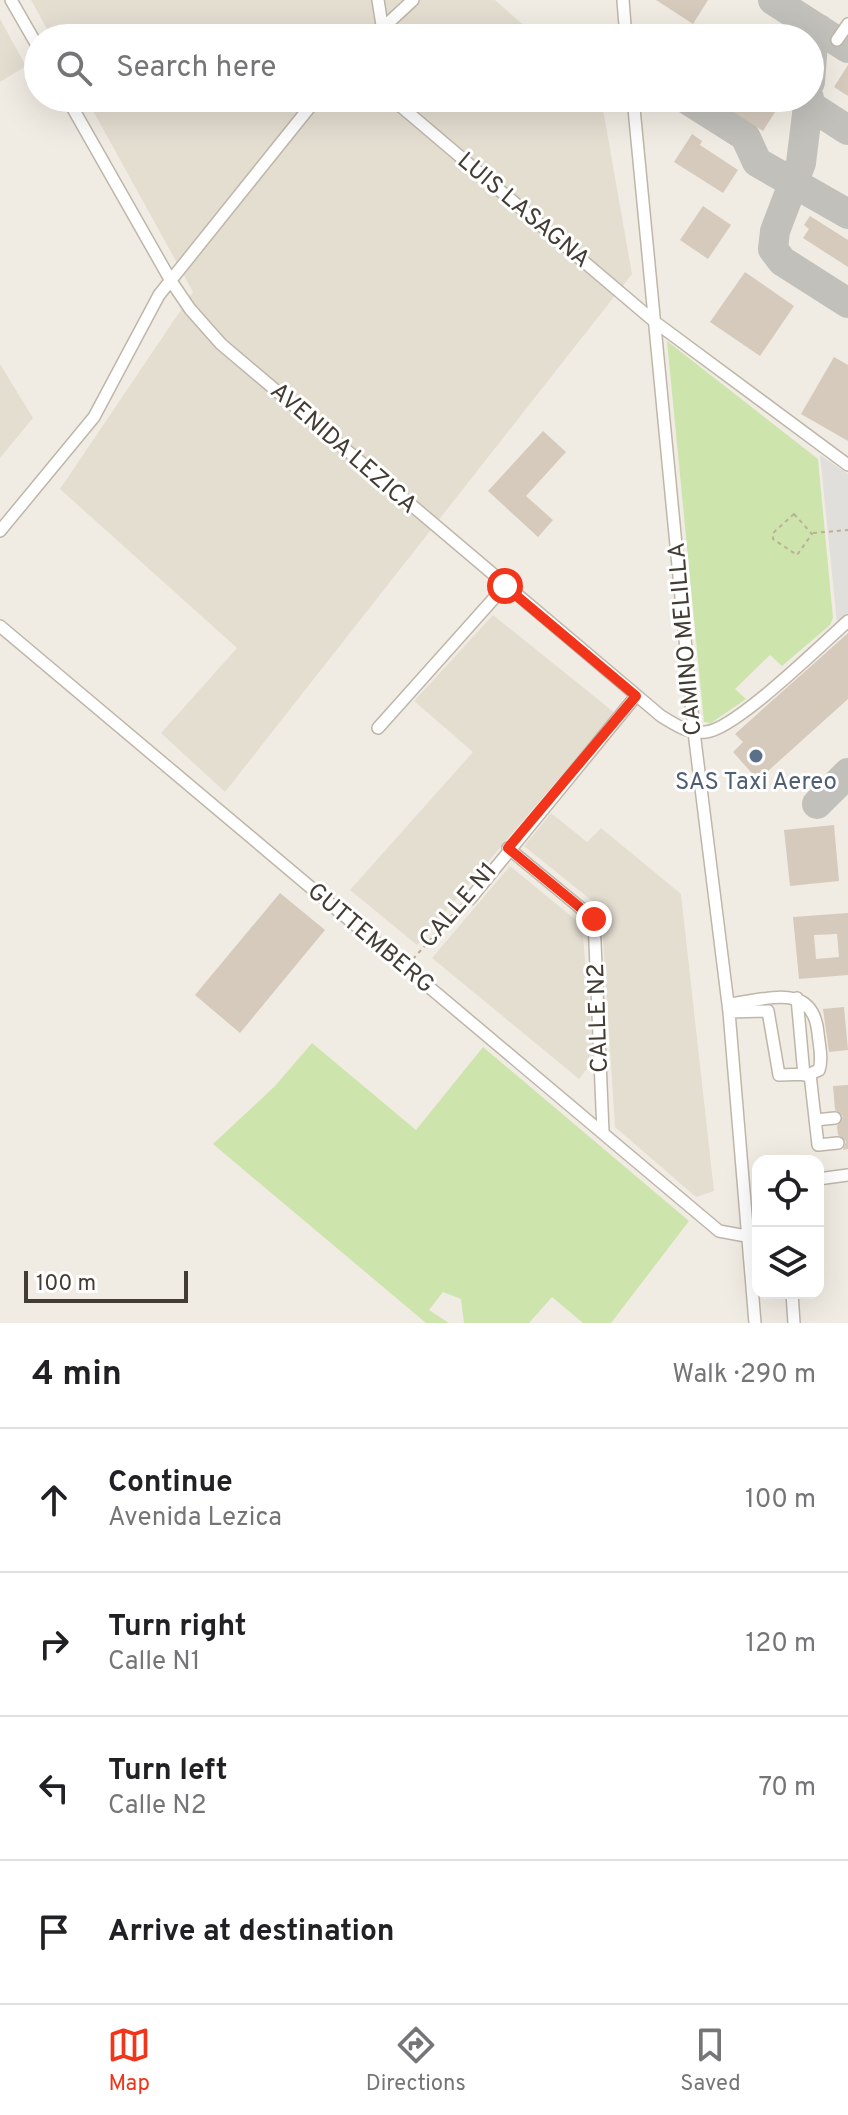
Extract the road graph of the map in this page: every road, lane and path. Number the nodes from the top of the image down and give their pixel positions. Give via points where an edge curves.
1 (11, 0) edge
2 (378, 0) edge
3 (413, 0) edge
4 (623, 0) edge
5 (25, 24) edge
6 (382, 24) edge
7 (391, 24) edge
8 (625, 24) edge
9 (848, 24) edge
10 (837, 40) dead end
11 (75, 112) edge
12 (306, 112) edge
13 (408, 112) edge
14 (634, 112) edge
15 (171, 281) junction
16 (655, 322) junction
17 (848, 465) edge
18 (848, 530) edge
19 (0, 531) edge
20 (812, 534) junction
21 (505, 586) junction
22 (848, 621) edge
23 (0, 626) edge
24 (636, 696) junction
25 (378, 728) dead end
26 (694, 732) junction
27 (508, 848) junction
28 (470, 899) joint
29 (405, 969) junction
30 (797, 998) junction
31 (763, 1005) junction
32 (728, 1008) junction
33 (807, 1075) junction
34 (835, 1118) dead end
35 (815, 1120) junction
36 (603, 1132) junction
37 (838, 1143) dead end
38 (848, 1175) edge
39 (824, 1178) edge
40 (746, 1236) junction
41 (792, 1299) edge
42 (755, 1323) edge
43 (794, 1323) edge

1 - 5 street
2 - 6 street
3 - 7 street
4 - 8 street
9 - 10 street
11 - 15 street, AVENIDA LEZICA
12 - 15 street
13 - 16 street, LUIS LASAGNA
14 - 16 street, CAMINO MELILLA
15 - 19 street via 141,324 94,417
15 - 21 street, AVENIDA LEZICA via 221,344
16 - 17 street, LUIS LASAGNA
16 - 26 street, CAMINO MELILLA
18 - 20 path
20 - 20 path via 794,514 773,539 797,555
21 - 24 street, AVENIDA LEZICA
21 - 25 street
22 - 26 street via 745,711 712,731
23 - 29 street, GUTTEMBERG
24 - 26 street, AVENIDA LEZICA
24 - 27 street, CALLE N1
26 - 32 street, CAMINO MELILLA
27 - 28 street, CALLE N1
27 - 36 street, CALLE N2 via 594,919
28 - 29 path, CALLE N1
29 - 36 street, GUTTEMBERG
30 - 31 street
30 - 33 street
30 - 33 street via 816,1012 821,1064
31 - 32 street
31 - 33 street via 770,1015 776,1070 784,1076
32 - 40 street, CAMINO MELILLA
33 - 35 street
34 - 35 street
35 - 37 street via 818,1145
36 - 40 street, GUTTEMBERG via 719,1231
38 - 39 street
40 - 42 street, CAMINO MELILLA
41 - 43 street

